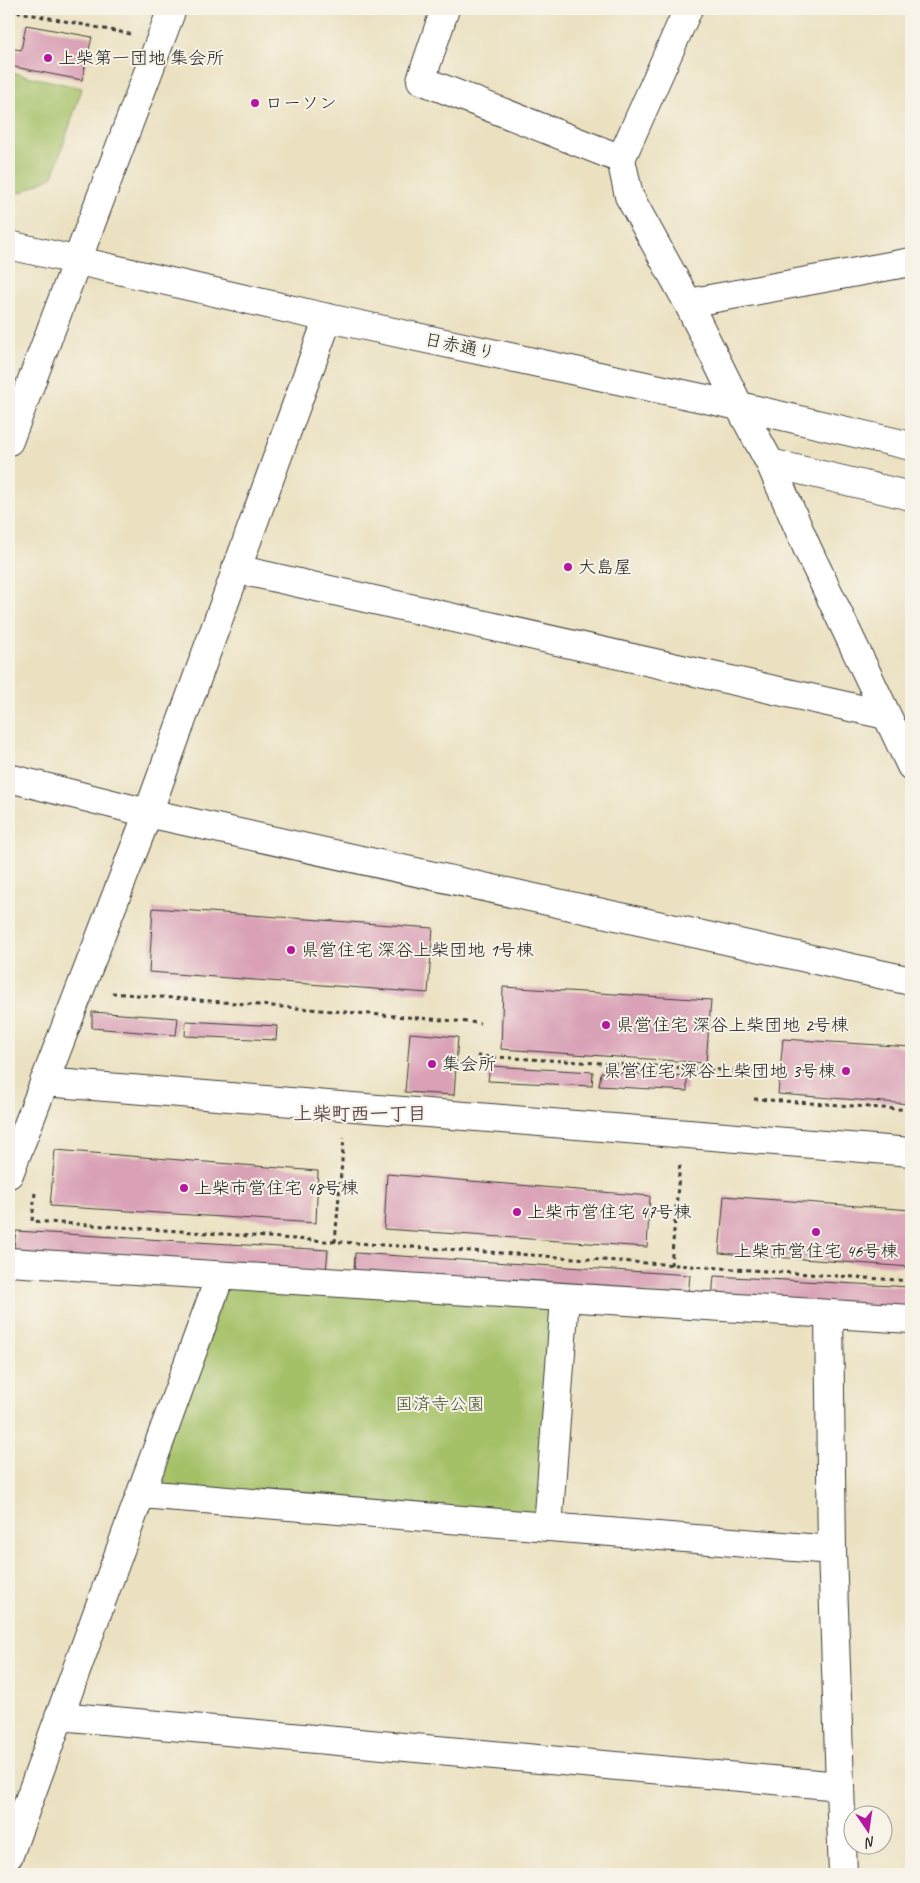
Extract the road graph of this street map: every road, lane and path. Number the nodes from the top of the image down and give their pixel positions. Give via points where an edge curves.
1 (172, 9) edge
2 (445, 9) edge
3 (688, 9) edge
4 (9, 10) edge
5 (160, 40) junction
6 (621, 159) junction
7 (9, 245) edge
8 (76, 260) junction
9 (911, 262) edge
10 (688, 303) junction
11 (328, 318) junction
12 (739, 406) junction
13 (9, 441) edge
14 (911, 446) edge
15 (770, 462) junction
16 (911, 496) edge
17 (236, 569) junction
18 (886, 714) junction
19 (911, 766) edge
20 (9, 778) edge
21 (148, 813) junction
22 (911, 981) edge
23 (80, 990) junction
24 (480, 1023) dead end
25 (477, 1056) dead end
26 (756, 1072) dead end
27 (44, 1082) junction
28 (754, 1099) dead end
29 (346, 1106) junction
30 (911, 1110) edge
31 (682, 1134) junction
32 (911, 1152) edge
33 (9, 1174) edge
34 (36, 1185) dead end
35 (335, 1242) junction
36 (9, 1262) edge
37 (671, 1264) junction
38 (220, 1276) junction
39 (911, 1281) edge
40 (565, 1298) junction
41 (829, 1314) junction
42 (911, 1319) edge
43 (141, 1494) junction
44 (548, 1527) junction
45 (832, 1550) junction
46 (59, 1716) junction
47 (840, 1786) junction
48 (9, 1856) edge
49 (844, 1874) edge

1 - 5 street
2 - 6 street via 420,80
3 - 6 street
4 - 5 path
5 - 8 street
6 - 10 street via 628,196
7 - 8 street, 日赤通り
8 - 11 street, 日赤通り
8 - 13 street
9 - 10 street
10 - 12 street
11 - 12 street, 日赤通り
11 - 17 street
12 - 14 street, 日赤通り
12 - 15 street
15 - 16 street
15 - 18 street
17 - 18 street
17 - 21 street
18 - 19 street
20 - 21 street
21 - 22 street
21 - 23 street
23 - 24 path
23 - 27 street
25 - 26 path
27 - 29 street
27 - 33 street
28 - 30 path
29 - 31 street
29 - 35 path
31 - 32 street
31 - 37 path
34 - 35 path via 32,1221
35 - 37 path
36 - 38 street
37 - 39 path
38 - 40 street
38 - 43 street
40 - 41 street
40 - 44 street
41 - 42 street
41 - 45 street
43 - 44 street
43 - 46 street
44 - 45 street
45 - 47 street
46 - 47 street
46 - 48 street
47 - 49 street

